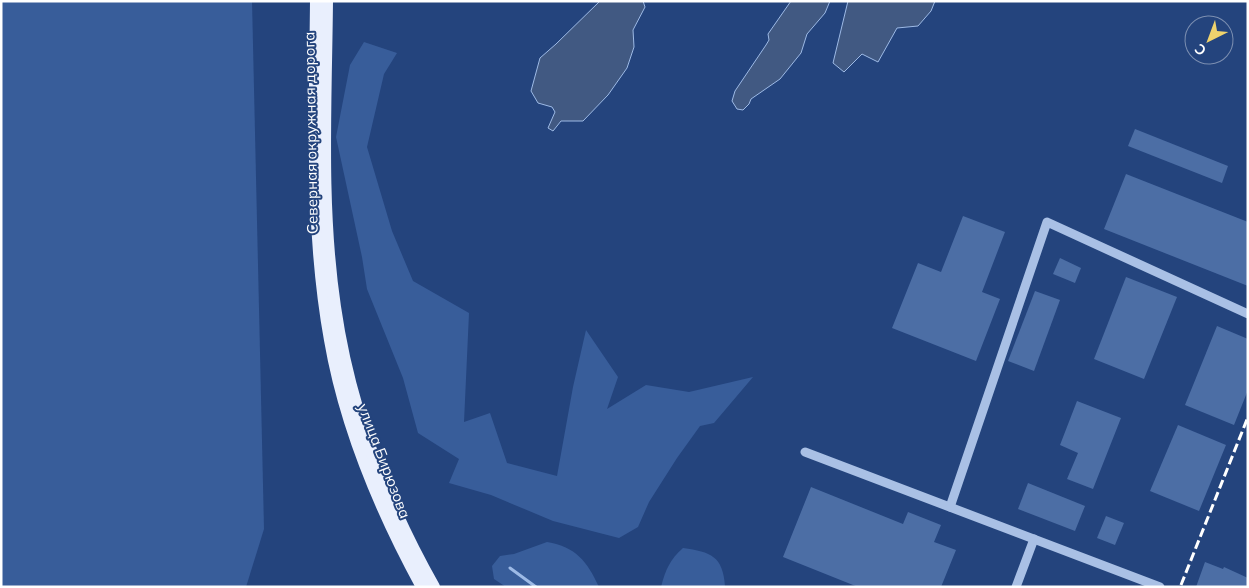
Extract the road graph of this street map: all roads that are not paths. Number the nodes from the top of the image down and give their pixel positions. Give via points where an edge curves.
1 (316, 1) edge
2 (327, 1) edge
3 (1248, 314) edge
4 (330, 342) joint
5 (343, 354) joint
6 (805, 452) dead end
7 (950, 507) junction
8 (1034, 539) junction
9 (422, 587) edge
10 (434, 587) edge
11 (1016, 587) edge
12 (1160, 587) edge

1 - 4 main road, Северная окружная дорога via 315,178 323,294
2 - 5 main road, Северная окружная дорога via 325,171 335,306
3 - 7 street via 1047,222
4 - 9 main road, улица Бирюзова via 344,404 363,460 388,520
5 - 10 main road, улица Бирюзова via 378,473
6 - 7 street
7 - 8 street
8 - 11 street
8 - 12 street

